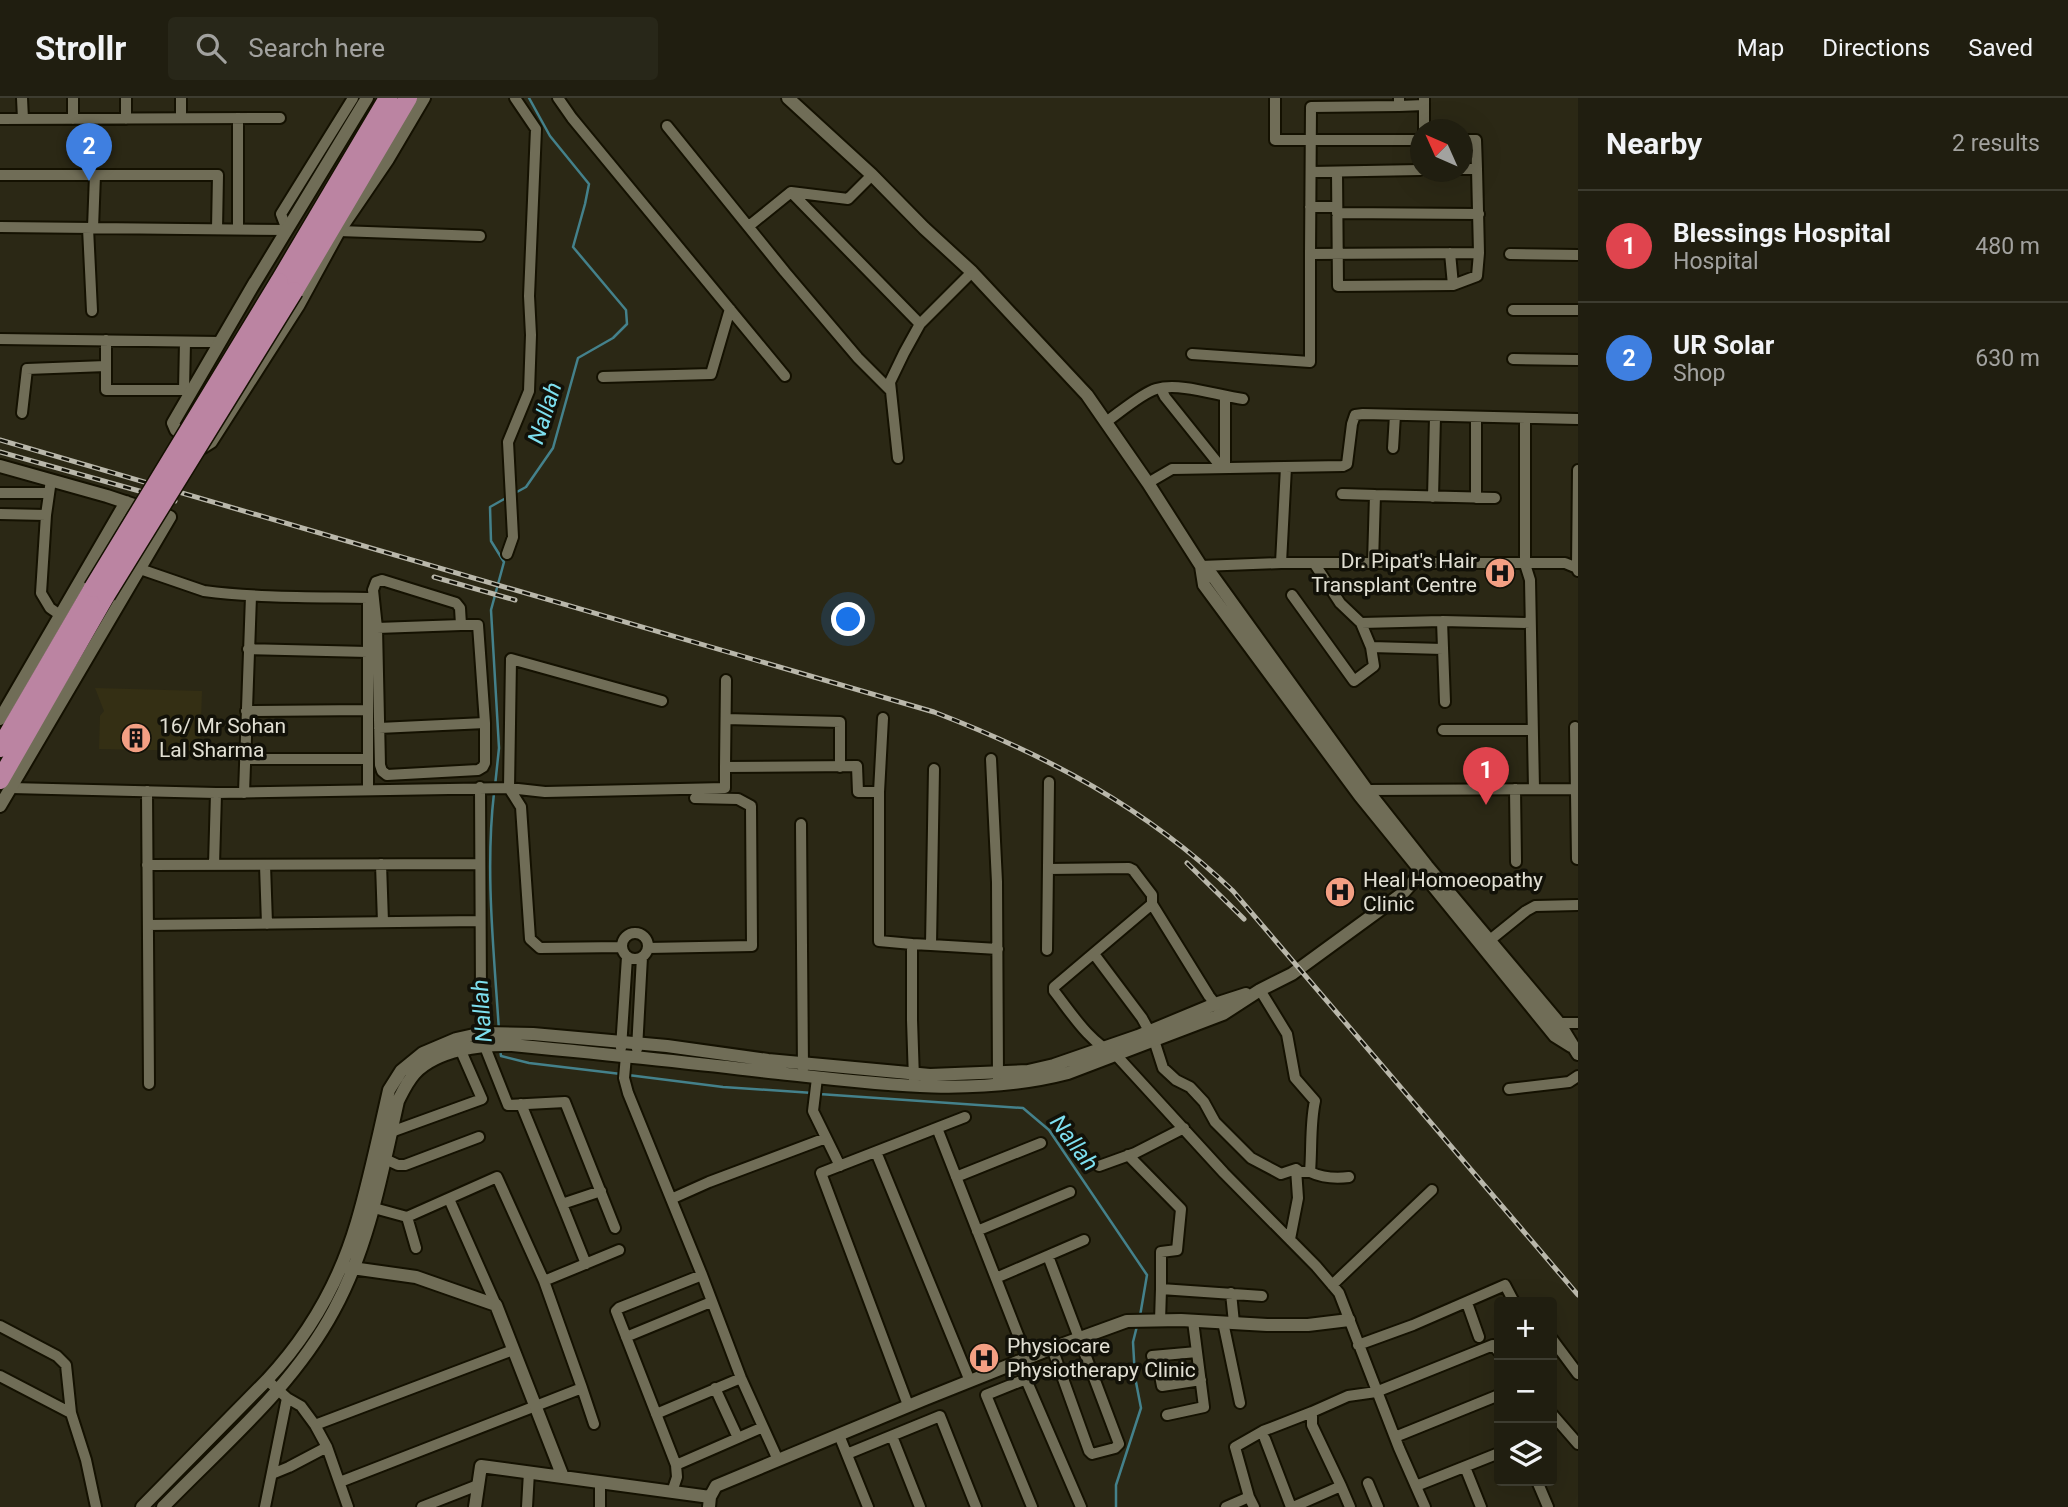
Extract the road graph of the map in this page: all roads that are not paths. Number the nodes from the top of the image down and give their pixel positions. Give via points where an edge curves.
1 (22, 98) edge
2 (73, 98) edge
3 (126, 98) edge
4 (181, 98) edge
5 (353, 98) edge
6 (367, 98) edge
7 (388, 98) edge
8 (408, 98) edge
9 (424, 98) edge
10 (514, 98) edge
11 (558, 98) edge
12 (789, 98) edge
13 (1275, 98) edge
14 (1311, 102) edge
15 (1399, 102) edge
16 (1424, 102) edge
17 (181, 118) junction
18 (238, 118) junction
19 (280, 118) dead end
20 (0, 119) edge
21 (23, 119) junction
22 (73, 119) junction
23 (126, 119) junction
24 (667, 126) dead end
25 (1311, 140) junction
26 (1410, 140) edge
27 (1473, 140) edge
28 (1473, 169) edge
29 (1477, 169) junction
30 (1410, 170) edge
31 (1311, 172) junction
32 (1337, 172) junction
33 (0, 175) edge
34 (95, 175) junction
35 (872, 175) junction
36 (791, 192) junction
37 (1310, 206) junction
38 (1337, 210) junction
39 (1479, 214) junction
40 (749, 226) junction
41 (0, 227) edge
42 (91, 228) junction
43 (217, 229) junction
44 (238, 229) junction
45 (287, 230) junction
46 (339, 231) junction
47 (480, 236) dead end
48 (1450, 253) junction
49 (1479, 253) junction
50 (1310, 254) junction
51 (1338, 254) junction
52 (1510, 254) dead end
53 (1578, 255) edge
54 (972, 272) junction
55 (255, 282) junction
56 (1453, 285) junction
57 (298, 306) junction
58 (730, 309) junction
59 (1513, 310) dead end
60 (1578, 310) edge
61 (92, 311) dead end
62 (920, 324) junction
63 (0, 339) edge
64 (106, 341) junction
65 (185, 342) junction
66 (220, 342) joint
67 (1192, 354) dead end
68 (1513, 359) dead end
69 (1578, 360) edge
70 (106, 366) junction
71 (785, 376) dead end
72 (603, 377) dead end
73 (1161, 389) junction
74 (188, 390) junction
75 (890, 390) junction
76 (1225, 397) junction
77 (1243, 399) dead end
78 (22, 413) dead end
79 (1395, 415) junction
80 (1435, 417) junction
81 (1476, 418) junction
82 (1525, 418) junction
83 (1578, 419) edge
84 (1106, 422) junction
85 (1393, 448) dead end
86 (898, 458) dead end
87 (0, 466) edge
88 (1286, 467) junction
89 (1223, 468) junction
90 (1578, 470) edge
91 (1148, 483) junction
92 (50, 486) junction
93 (1578, 488) edge
94 (0, 493) edge
95 (1342, 494) dead end
96 (1375, 495) junction
97 (1433, 497) junction
98 (1476, 498) junction
99 (1495, 498) dead end
100 (126, 502) junction
101 (0, 514) edge
102 (46, 515) junction
103 (1578, 525) edge
104 (507, 554) dead end
105 (1281, 563) junction
106 (1314, 563) junction
107 (1373, 563) junction
108 (1525, 564) junction
109 (1201, 566) junction
110 (140, 569) junction
111 (1577, 570) edge
112 (1292, 595) dead end
113 (251, 596) junction
114 (60, 615) junction
115 (1442, 621) junction
116 (1361, 623) junction
117 (1530, 624) junction
118 (461, 625) junction
119 (377, 628) junction
120 (1371, 647) junction
121 (248, 649) junction
122 (1443, 649) junction
123 (368, 652) junction
124 (726, 680) dead end
125 (662, 701) dead end
126 (1445, 702) dead end
127 (368, 710) junction
128 (246, 711) junction
129 (883, 718) dead end
130 (0, 719) edge
131 (726, 719) junction
132 (485, 723) junction
133 (1575, 727) dead end
134 (379, 728) junction
135 (1443, 730) dead end
136 (1532, 730) junction
137 (0, 748) edge
138 (245, 759) junction
139 (367, 759) junction
140 (991, 759) dead end
141 (840, 766) junction
142 (726, 767) junction
143 (934, 769) dead end
144 (428, 773) junction
145 (1049, 782) dead end
146 (5, 784) edge
147 (480, 788) junction
148 (509, 788) junction
149 (427, 789) junction
150 (1515, 789) junction
151 (1534, 789) junction
152 (1577, 789) edge
153 (368, 790) junction
154 (1367, 790) junction
155 (147, 791) junction
156 (879, 792) junction
157 (216, 793) junction
158 (244, 793) junction
159 (695, 798) dead end
160 (0, 806) edge
161 (801, 824) dead end
162 (1577, 859) edge
163 (1516, 862) dead end
164 (265, 864) junction
165 (381, 864) junction
166 (479, 864) junction
167 (147, 865) junction
168 (214, 865) junction
169 (1048, 869) junction
170 (1424, 869) junction
171 (1152, 904) junction
172 (1578, 905) edge
173 (480, 921) junction
174 (383, 922) junction
175 (267, 924) junction
176 (148, 925) junction
177 (1490, 940) junction
178 (912, 944) junction
179 (931, 944) junction
180 (998, 948) junction
181 (1047, 950) dead end
182 (625, 952) junction
183 (645, 953) junction
184 (1094, 954) junction
185 (1260, 990) junction
186 (1219, 1009) junction
187 (1559, 1023) junction
188 (1578, 1023) edge
189 (1151, 1036) junction
190 (495, 1039) junction
191 (1101, 1048) junction
192 (1575, 1050) edge
193 (461, 1051) junction
194 (628, 1053) junction
195 (1115, 1055) junction
196 (803, 1069) junction
197 (1578, 1076) edge
198 (817, 1077) junction
199 (914, 1079) junction
200 (998, 1079) junction
201 (149, 1084) dead end
202 (1509, 1089) dead end
203 (521, 1104) junction
204 (965, 1118) dead end
205 (937, 1128) junction
206 (1184, 1128) junction
207 (391, 1132) junction
208 (479, 1137) dead end
209 (826, 1138) junction
210 (1041, 1143) dead end
211 (876, 1152) junction
212 (1128, 1155) junction
213 (385, 1159) junction
214 (839, 1166) junction
215 (1099, 1166) dead end
216 (1296, 1169) junction
217 (1310, 1172) junction
218 (956, 1177) junction
219 (1349, 1177) dead end
220 (601, 1191) junction
221 (1432, 1191) dead end
222 (1070, 1192) dead end
223 (449, 1199) junction
224 (671, 1199) junction
225 (562, 1204) junction
226 (374, 1208) junction
227 (407, 1217) junction
228 (615, 1228) dead end
229 (977, 1231) junction
230 (1290, 1239) junction
231 (1084, 1240) dead end
232 (416, 1248) dead end
233 (619, 1250) dead end
234 (1048, 1255) junction
235 (586, 1264) junction
236 (347, 1267) junction
237 (702, 1275) junction
238 (996, 1278) junction
239 (544, 1281) junction
240 (1332, 1285) junction
241 (1161, 1289) junction
242 (1231, 1293) junction
243 (1262, 1296) dead end
244 (1512, 1297) edge
245 (711, 1302) junction
246 (1467, 1303) junction
247 (496, 1305) junction
248 (1349, 1320) junction
249 (1154, 1321) junction
250 (1194, 1321) junction
251 (1228, 1323) junction
252 (0, 1326) edge
253 (626, 1337) junction
254 (1479, 1337) dead end
255 (1080, 1338) junction
256 (1357, 1345) junction
257 (1557, 1345) edge
258 (1494, 1346) edge
259 (1052, 1348) junction
260 (513, 1350) junction
261 (1197, 1352) junction
262 (1563, 1353) junction
263 (1152, 1356) dead end
264 (1023, 1359) junction
265 (1555, 1360) edge
266 (1159, 1370) dead end
267 (1578, 1374) edge
268 (0, 1376) edge
269 (741, 1378) junction
270 (974, 1379) junction
271 (1026, 1379) junction
272 (267, 1380) junction
273 (1201, 1380) junction
274 (582, 1388) junction
275 (715, 1388) junction
276 (1377, 1392) junction
277 (282, 1394) junction
278 (986, 1395) junction
279 (1494, 1397) edge
280 (1240, 1403) dead end
281 (908, 1405) junction
282 (537, 1406) junction
283 (1312, 1412) junction
284 (71, 1413) junction
285 (656, 1413) junction
286 (1167, 1415) dead end
287 (594, 1424) dead end
288 (315, 1425) junction
289 (763, 1427) junction
290 (1557, 1428) edge
291 (839, 1435) junction
292 (892, 1436) junction
293 (1395, 1437) junction
294 (738, 1438) junction
295 (1265, 1439) dead end
296 (1577, 1445) edge
297 (327, 1447) junction
298 (847, 1454) junction
299 (1494, 1455) edge
300 (778, 1460) junction
301 (676, 1465) junction
302 (1465, 1467) junction
303 (529, 1472) junction
304 (272, 1474) junction
305 (564, 1477) junction
306 (340, 1482) junction
307 (600, 1482) junction
308 (1368, 1483) dead end
309 (478, 1485) junction
310 (1341, 1486) junction
311 (1416, 1486) junction
312 (1539, 1486) edge
313 (672, 1492) junction
314 (710, 1502) edge
315 (1252, 1502) edge
316 (1421, 1505) edge
317 (972, 1506) edge
318 (96, 1507) edge
319 (142, 1507) edge
320 (163, 1507) edge
321 (265, 1507) edge
322 (348, 1507) edge
323 (422, 1507) edge
324 (475, 1507) edge
325 (527, 1507) edge
326 (600, 1507) edge
327 (868, 1507) edge
328 (920, 1507) edge
329 (1032, 1507) edge
330 (1081, 1507) edge
331 (1226, 1507) edge
332 (1292, 1507) edge
333 (1350, 1507) edge
334 (1378, 1507) edge
335 (1481, 1507) edge
336 (1548, 1507) edge

1 - 21 street
2 - 22 street
3 - 23 street
4 - 17 street
5 - 45 street via 281,214
6 - 45 street
7 - 137 highway, bridge
8 - 146 highway, bridge via 106,595
9 - 46 street
10 - 104 street via 536,130 528,391 508,442 513,537
11 - 58 street
12 - 35 street
13 - 25 street via 1275,139
14 - 15 street
14 - 25 street
15 - 16 street
17 - 18 street
17 - 23 street
18 - 19 street
18 - 44 street
20 - 21 street
21 - 22 street
22 - 23 street
24 - 40 street
25 - 26 street
25 - 31 street
27 - 29 street
28 - 29 street
29 - 39 street
30 - 32 street
31 - 32 street
31 - 37 street
32 - 38 street
33 - 34 street
34 - 42 street
34 - 43 street via 218,175
35 - 36 street via 848,199
35 - 54 street
36 - 40 street
36 - 62 street
37 - 38 street
37 - 50 street
38 - 39 street
38 - 51 street
39 - 49 street
40 - 75 street
41 - 42 street
42 - 43 street
42 - 61 street
43 - 44 street
44 - 45 street
45 - 55 street
46 - 47 street
46 - 57 street
48 - 49 street
48 - 51 street
48 - 56 street
49 - 56 street via 1477,276
50 - 51 street
50 - 67 street via 1310,362
51 - 56 street via 1338,286
52 - 53 street
54 - 62 street
54 - 84 street via 1087,395
55 - 57 street via 258,291 275,305 288,310
55 - 66 street
55 - 74 street
57 - 74 street via 211,442 203,447 176,430 173,423
58 - 71 street
58 - 72 street via 710,374
59 - 60 street
62 - 75 street
63 - 64 street
64 - 65 street
64 - 70 street
65 - 66 street
65 - 74 street
68 - 69 street
70 - 74 street via 106,390
70 - 78 street via 27,369
73 - 76 street
73 - 84 street
73 - 89 street
75 - 86 street
76 - 77 street
76 - 89 street
79 - 80 street
79 - 85 street
79 - 88 street via 1355,415 1343,466
80 - 81 street
80 - 97 street
81 - 82 street
81 - 98 street
82 - 83 street
82 - 108 street
84 - 91 street
87 - 92 street
88 - 89 street
88 - 105 street
89 - 91 street via 1172,469
90 - 93 street
91 - 109 street
92 - 94 street
92 - 100 street
92 - 102 street
93 - 103 street
95 - 96 street
96 - 97 street
96 - 107 street
97 - 98 street
98 - 99 street
100 - 110 street via 170,517
100 - 114 street
101 - 102 street
102 - 114 street via 41,593
103 - 111 street
105 - 106 street
105 - 109 street
106 - 107 street
106 - 116 street via 1340,603
107 - 108 street
108 - 111 street via 1565,564
108 - 117 street via 1530,580
109 - 154 street
109 - 170 street via 1204,584 1219,606 1360,796
110 - 113 street via 204,591
110 - 146 street
112 - 120 street via 1354,681 1374,666
113 - 121 street
113 - 123 street via 368,598
114 - 130 street
115 - 116 street
115 - 117 street
115 - 122 street
116 - 120 street
117 - 136 street
118 - 119 street
118 - 119 street via 456,603 382,580 373,590
118 - 132 street via 478,625
119 - 134 street
120 - 122 street
121 - 123 street
121 - 128 street
122 - 126 street
123 - 127 street
124 - 131 street
125 - 148 street via 511,659
127 - 128 street
127 - 139 street
128 - 138 street
129 - 156 street
131 - 141 street via 839,722
131 - 142 street
132 - 134 street
132 - 144 street via 483,767
133 - 152 street
134 - 144 street via 382,771 387,775
135 - 136 street
136 - 151 street
138 - 139 street
138 - 158 street
139 - 153 street
140 - 180 street
141 - 142 street
141 - 156 street via 857,766 858,792
142 - 148 street via 726,788 545,792
143 - 179 street
144 - 149 street
145 - 169 street
146 - 155 street
146 - 160 street
147 - 148 street
147 - 149 street
147 - 166 street
148 - 182 street via 520,807 530,939 540,948
149 - 153 street
150 - 151 street
150 - 154 street
150 - 163 street
151 - 152 street
152 - 162 street
153 - 158 street
154 - 170 street
155 - 157 street
155 - 167 street
156 - 178 street via 879,941
157 - 158 street
157 - 168 street
159 - 183 street via 738,799 751,806 751,946
161 - 196 street
164 - 165 street
164 - 168 street
164 - 175 street
165 - 166 street
165 - 174 street
166 - 173 street
167 - 168 street
167 - 176 street
169 - 171 street via 1129,868 1152,895
169 - 181 street
170 - 177 street
170 - 185 street via 1404,893 1300,968
170 - 192 street via 1555,1036
171 - 184 street
171 - 186 street
172 - 177 street via 1535,906
173 - 174 street
173 - 190 street
174 - 175 street
175 - 176 street
176 - 201 street
177 - 187 street
178 - 179 street
178 - 199 street
179 - 180 street
180 - 200 street
182 - 183 street via 636,959
182 - 183 street via 627,935 639,933 648,942
182 - 194 street
183 - 194 street
184 - 189 street
184 - 191 street via 1054,991
185 - 186 street
185 - 217 street via 1287,1034 1295,1078 1315,1101
186 - 189 street
187 - 188 street
187 - 192 street
189 - 191 street
189 - 195 street
189 - 216 street via 1163,1068 1190,1087 1246,1154 1281,1174
190 - 193 street
190 - 194 street
190 - 203 street via 508,1105
190 - 236 street via 456,1039 423,1053 393,1082
191 - 195 street
191 - 200 street
193 - 207 street via 442,1056 416,1072 398,1101
193 - 207 street via 482,1099
194 - 196 street
194 - 224 street via 624,1078 628,1093
195 - 200 street via 1053,1077
195 - 206 street
196 - 198 street
196 - 199 street
197 - 202 street via 1569,1082
198 - 199 street
198 - 209 street via 813,1111
199 - 200 street
203 - 220 street via 565,1102
203 - 225 street
204 - 205 street
205 - 211 street
205 - 218 street
206 - 212 street
206 - 230 street
207 - 213 street
208 - 213 street via 405,1165
209 - 214 street
209 - 224 street
210 - 218 street
211 - 214 street
211 - 270 street
212 - 215 street
212 - 241 street via 1181,1209 1177,1250 1161,1252
213 - 226 street
214 - 281 street via 821,1173
216 - 217 street
216 - 230 street via 1298,1198
217 - 219 street via 1334,1179
218 - 229 street
220 - 225 street
220 - 228 street
221 - 240 street
222 - 229 street
223 - 227 street
223 - 239 street via 497,1177
223 - 247 street
224 - 237 street
225 - 235 street
226 - 227 street
226 - 236 street
227 - 232 street
229 - 238 street
230 - 240 street
231 - 234 street
233 - 235 street
234 - 238 street
234 - 255 street
235 - 239 street
236 - 247 street via 416,1278
236 - 272 street via 305,1333
236 - 277 street via 329,1319
237 - 245 street
237 - 253 street via 619,1308 616,1311
238 - 264 street
239 - 274 street
240 - 248 street
241 - 242 street
241 - 249 street
242 - 243 street
242 - 251 street
244 - 246 street via 1506,1285
245 - 253 street
245 - 269 street
246 - 254 street
246 - 256 street
247 - 260 street
248 - 251 street via 1308,1325
248 - 256 street
249 - 250 street
249 - 255 street via 1127,1321
250 - 251 street
250 - 261 street
251 - 280 street
252 - 284 street via 57,1356 66,1366
253 - 285 street
255 - 259 street
255 - 259 street via 1119,1444 1115,1448 1089,1451
256 - 276 street
257 - 262 street
258 - 276 street
259 - 264 street
260 - 282 street
260 - 288 street
261 - 263 street
261 - 273 street
262 - 265 street
262 - 267 street
264 - 270 street
264 - 271 street
266 - 273 street via 1163,1385
268 - 284 street
269 - 275 street
269 - 289 street
270 - 278 street
270 - 281 street
271 - 278 street
271 - 330 street
272 - 277 street
272 - 319 street
273 - 286 street via 1204,1407
274 - 282 street
274 - 287 street
275 - 285 street
275 - 294 street
276 - 283 street via 1348,1396
276 - 293 street
277 - 288 street via 301,1406
277 - 304 street
277 - 320 street
278 - 329 street
279 - 293 street
281 - 291 street
282 - 305 street
282 - 306 street
283 - 310 street via 1312,1424
283 - 315 street via 1235,1447
284 - 318 street
285 - 301 street
288 - 297 street
289 - 294 street
289 - 300 street
290 - 296 street
291 - 298 street
291 - 300 street
292 - 298 street
292 - 317 street via 940,1416
292 - 328 street
293 - 311 street
294 - 301 street
295 - 332 street
297 - 304 street
297 - 306 street
298 - 327 street
299 - 302 street
300 - 314 street via 716,1486
301 - 313 street
302 - 311 street
302 - 335 street
303 - 305 street
303 - 309 street via 481,1466
303 - 325 street
304 - 321 street
305 - 307 street
306 - 322 street
307 - 313 street
307 - 326 street
308 - 334 street
309 - 323 street
309 - 324 street
310 - 332 street
310 - 333 street
311 - 316 street
312 - 336 street
313 - 314 street
315 - 331 street

